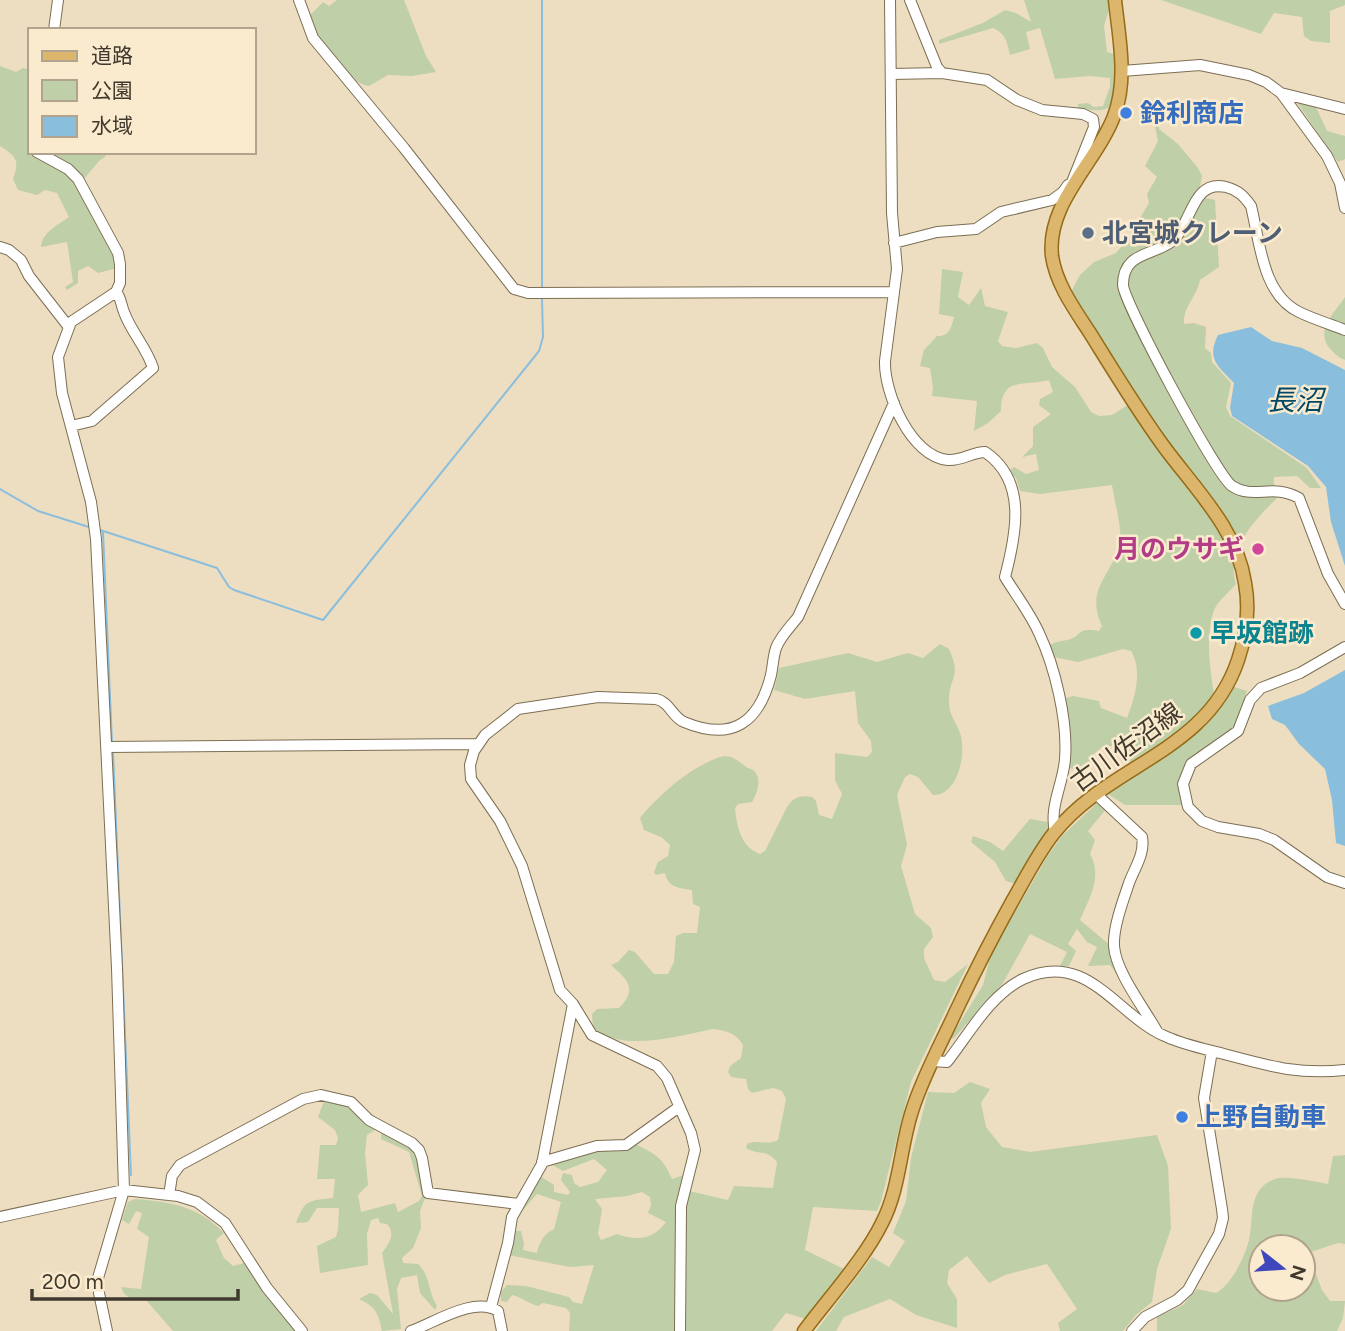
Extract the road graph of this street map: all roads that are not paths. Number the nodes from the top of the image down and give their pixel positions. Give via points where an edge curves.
1 (58, 0) edge
2 (299, 0) edge
3 (890, 0) edge
4 (910, 0) edge
5 (1115, 0) edge
6 (54, 28) edge
7 (1122, 71) junction
8 (942, 73) junction
9 (891, 74) junction
10 (1281, 93) junction
11 (1345, 110) edge
12 (41, 154) edge
13 (1073, 183) junction
14 (1345, 208) edge
15 (894, 243) junction
16 (0, 247) edge
17 (116, 292) junction
18 (894, 292) junction
19 (68, 326) junction
20 (1345, 330) edge
21 (894, 403) junction
22 (71, 426) junction
23 (1345, 604) edge
24 (1345, 647) edge
25 (477, 744) junction
26 (110, 747) junction
27 (1096, 794) junction
28 (1055, 832) junction
29 (1345, 883) edge
30 (573, 1004) junction
31 (1158, 1033) junction
32 (1212, 1051) junction
33 (932, 1061) junction
34 (1345, 1070) edge
35 (680, 1107) junction
36 (542, 1162) junction
37 (124, 1190) junction
38 (169, 1195) junction
39 (519, 1204) junction
40 (0, 1217) edge
41 (491, 1307) junction
42 (107, 1331) edge
43 (302, 1331) edge
44 (411, 1331) edge
45 (502, 1331) edge
46 (680, 1331) edge
47 (804, 1331) edge
48 (1132, 1331) edge

1 - 6 street
2 - 18 street via 313,38 506,281 520,292
3 - 9 street
4 - 8 street
5 - 7 main road, 古川佐沼線
7 - 10 street via 1200,65 1258,78
7 - 13 main road, 古川佐沼線 via 1114,116
8 - 9 street
8 - 13 street via 987,80 1042,110 1090,116 1094,127
9 - 15 street
10 - 11 street
10 - 14 street via 1335,170
12 - 17 street via 68,169 84,188 118,253 121,272
13 - 15 street via 1052,200 1001,212 976,229 937,232
13 - 27 main road, 古川佐沼線 via 1053,233 1059,281 1139,410 1228,534 1242,565 1247,596 1241,652 1216,704 1184,737
15 - 18 street
16 - 19 street via 20,260
17 - 19 street
17 - 22 street via 153,368 92,421
18 - 21 street via 885,369
19 - 22 street via 57,365
20 - 23 street via 1298,312 1274,292 1251,206 1228,187 1203,192 1175,238 1130,264 1123,286 1139,327 1212,460 1238,489 1273,489 1298,498 1328,575
21 - 25 street via 798,617 776,649 760,705 743,723 722,731 684,722 663,701 598,697 518,709
21 - 28 street via 909,433 930,453 949,460 985,452 1014,490 1016,514 1005,577 1045,646 1066,736 1064,771 1052,814
22 - 26 street via 94,521
24 - 29 street via 1300,673 1261,688 1250,700 1238,731 1191,764 1183,784 1188,807 1202,821 1274,839 1318,871
25 - 26 street
25 - 30 street via 471,779 516,852 557,985
26 - 37 street
27 - 28 main road, 古川佐沼線
27 - 31 street via 1142,837 1143,850 1128,886 1114,947 1116,960
28 - 33 main road, 古川佐沼線 via 986,948
30 - 35 street via 592,1035 657,1066
30 - 36 street
31 - 32 street
31 - 33 street via 1088,979 1044,973 1022,980 998,998 947,1062
32 - 34 street via 1287,1070
32 - 48 street via 1204,1098 1222,1226 1188,1290 1144,1317
33 - 47 main road, 古川佐沼線 via 911,1113 893,1195 880,1228
35 - 36 street via 626,1145 597,1146
35 - 46 street via 695,1150 681,1206
36 - 39 street
37 - 38 street
37 - 40 street
37 - 42 street via 99,1278
38 - 39 street via 180,1165 303,1099 321,1095 351,1102 369,1119 412,1143 422,1157 428,1194
38 - 43 street via 197,1202 225,1223 267,1288
39 - 41 street via 510,1223
41 - 44 street via 453,1312
41 - 45 street via 498,1311

